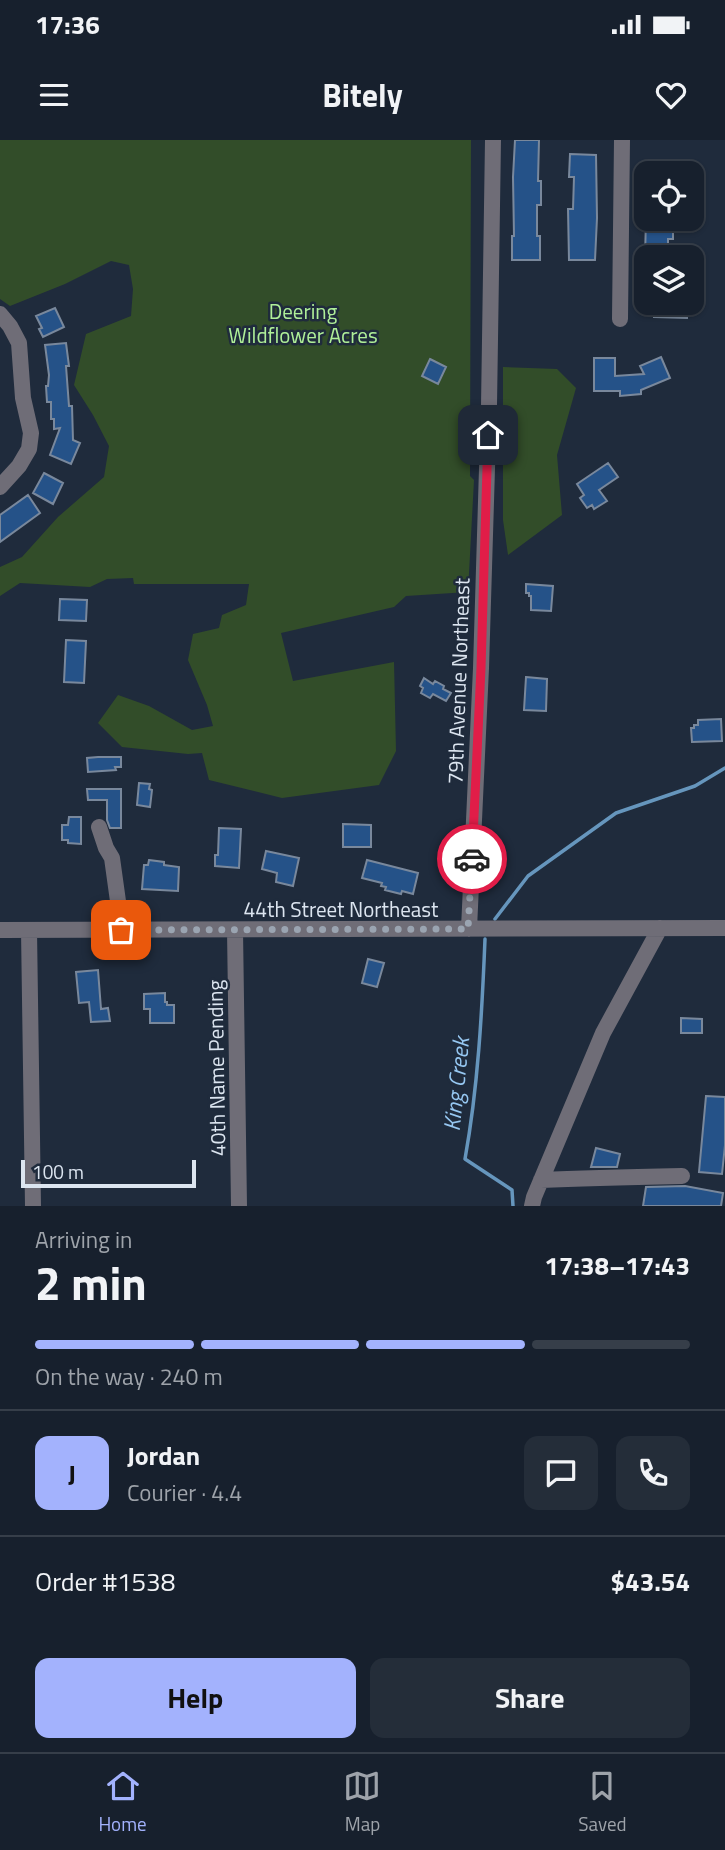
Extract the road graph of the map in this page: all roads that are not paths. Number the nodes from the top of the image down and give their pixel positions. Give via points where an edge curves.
1 (493, 140) edge
2 (622, 140) edge
3 (0, 314) edge
4 (620, 319) dead end
5 (489, 406) dead end
6 (488, 435) dead end
7 (0, 486) edge
8 (99, 827) dead end
9 (660, 928) junction
10 (725, 928) edge
11 (468, 929) junction
12 (0, 930) edge
13 (29, 930) junction
14 (121, 930) junction
15 (235, 930) junction
16 (682, 1176) dead end
17 (541, 1180) junction
18 (33, 1206) edge
19 (239, 1206) edge
20 (532, 1206) edge

1 - 5 street
2 - 4 street
3 - 7 street via 19,342 31,433 19,467
6 - 11 street, 79th Avenue Northeast
8 - 14 street via 112,858
9 - 10 street, 44th Street Northeast
9 - 11 street, 44th Street Northeast
9 - 17 street via 603,1032
11 - 15 street, 44th Street Northeast
12 - 13 street, 44th Street Northeast
13 - 14 street, 44th Street Northeast
13 - 18 street
14 - 15 street, 44th Street Northeast
15 - 19 street, 40th Name Pending
16 - 17 street
17 - 20 street

